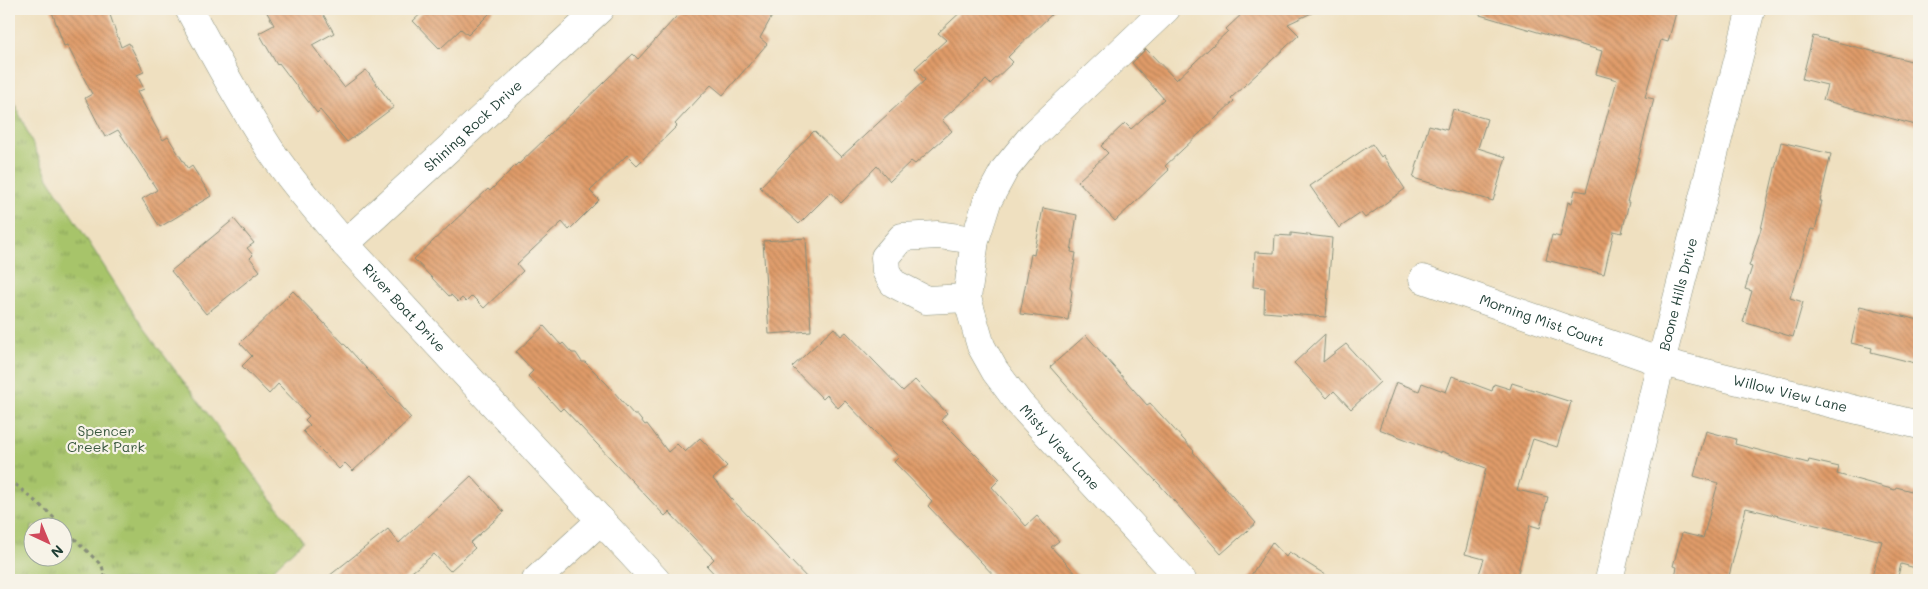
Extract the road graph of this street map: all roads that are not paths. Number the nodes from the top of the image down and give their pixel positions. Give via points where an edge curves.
1 (189, 9) edge
2 (600, 9) edge
3 (1166, 9) edge
4 (1751, 9) edge
5 (976, 240) junction
6 (345, 244) junction
7 (1423, 279) dead end
8 (968, 298) junction
9 (1661, 362) junction
10 (1919, 426) edge
11 (601, 520) junction
12 (536, 580) edge
13 (656, 580) edge
14 (1182, 580) edge
15 (1609, 580) edge

1 - 6 street, River Boat Drive via 224,76 270,149
2 - 6 street, Shining Rock Drive
3 - 5 street, Misty View Lane via 1032,136 1005,169 987,202
4 - 9 street, Boone Hills Drive
5 - 8 street, Misty View Lane
5 - 8 street via 938,235 902,237 886,257 886,271 893,283 918,296 926,300
6 - 11 street, River Boat Drive
7 - 9 street, Morning Mist Court
8 - 14 street, Misty View Lane via 981,346 1019,403
9 - 10 street, Willow View Lane
9 - 15 street, Boone Hills Drive
11 - 12 street
11 - 13 street, River Boat Drive

